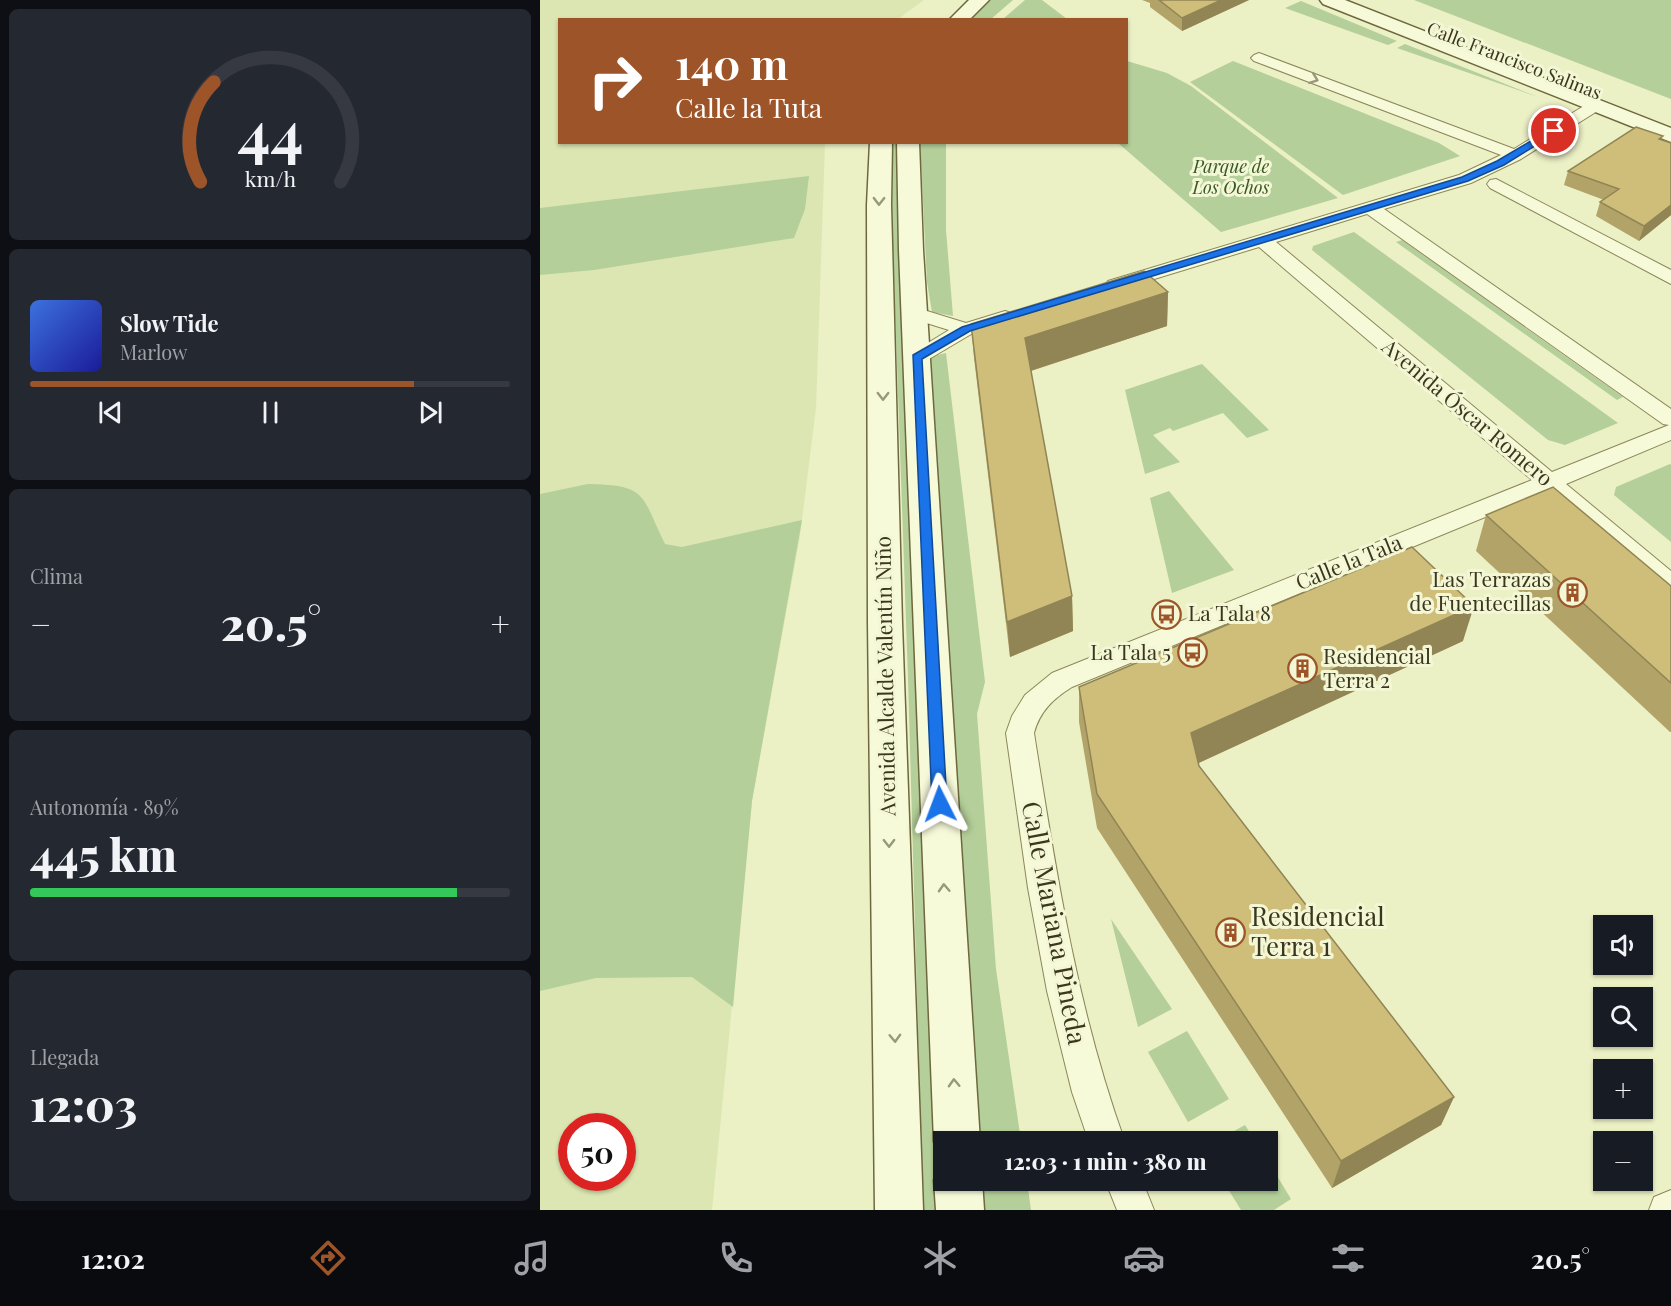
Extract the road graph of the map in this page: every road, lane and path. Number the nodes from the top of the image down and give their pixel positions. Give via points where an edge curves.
1 (980, 0) edge
2 (1329, 0) edge
3 (1357, 0) edge
4 (952, 10) edge
5 (1259, 58) dead end
6 (1593, 106) junction
7 (1671, 121) edge
8 (1671, 136) edge
9 (882, 144) edge
10 (908, 144) edge
11 (1515, 155) junction
12 (1497, 184) dead end
13 (1370, 208) junction
14 (1262, 240) junction
15 (1671, 278) edge
16 (1101, 289) edge
17 (1022, 312) edge
18 (915, 313) junction
19 (966, 329) junction
20 (917, 358) junction
21 (1671, 419) edge
22 (1671, 432) edge
23 (1548, 482) junction
24 (1671, 585) edge
25 (1031, 703) joint
26 (956, 1131) edge
27 (1103, 1131) edge
28 (959, 1191) edge
29 (1128, 1191) edge
30 (899, 1210) edge
31 (960, 1210) edge
32 (1136, 1210) edge

1 - 4 main road
2 - 6 main road, Calle Francisco Salinas
3 - 7 main road, Calle Francisco Salinas
5 -> 11 street
6 - 8 main road, Calle Francisco Salinas
6 - 11 street
9 -> 30 main road, Avenida Alcalde Valentín Niño via 879,205 884,588
10 - 18 main road, Avenida Alcalde Valentín Niño
11 - 13 street via 1465,179
12 - 15 street
13 - 14 street
13 - 21 street
14 - 16 street
14 - 23 street, Avenida Óscar Romero
17 - 19 street
18 - 19 street
18 - 20 main road, Avenida Alcalde Valentín Niño
19 - 20 street
26 -> 20 main road, Avenida Alcalde Valentín Niño
22 - 23 street, Calle la Tala
23 - 24 street, Avenida Óscar Romero
23 - 25 street, Calle la Tala via 1062,680
25 - 27 street, Calle Mariana Pineda via 1020,733 1051,935 1079,1058
28 - 31 main road
29 - 32 street

